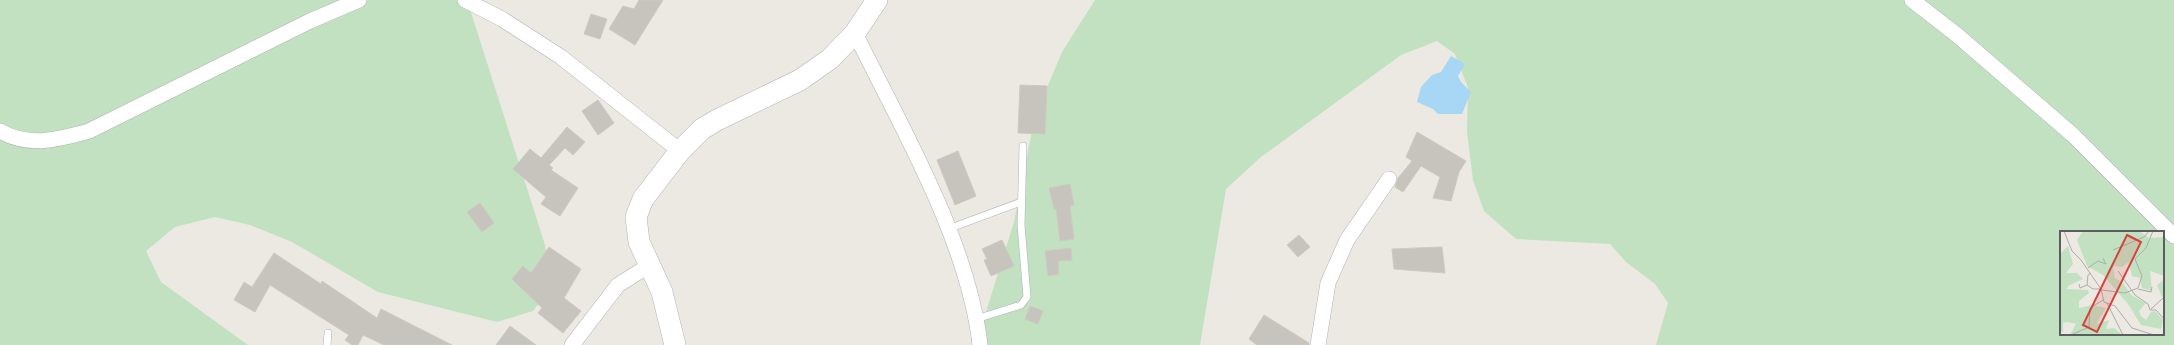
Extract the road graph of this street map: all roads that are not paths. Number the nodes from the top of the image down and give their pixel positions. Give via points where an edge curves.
1 (359, 0) edge
2 (465, 0) edge
3 (1912, 0) edge
4 (871, 6) edge
5 (855, 33) junction
6 (0, 131) edge
7 (1023, 146) dead end
8 (680, 152) junction
9 (1389, 179) dead end
10 (1022, 202) junction
11 (948, 229) junction
12 (2174, 236) edge
13 (650, 265) junction
14 (976, 319) junction
15 (328, 333) dead end
16 (327, 345) edge
17 (572, 345) edge
18 (675, 345) edge
19 (980, 345) edge
20 (1318, 345) edge

1 - 6 street via 310,21 89,131 54,140 28,140 8,136
2 - 8 street via 502,19 561,57
3 - 12 street via 1957,35 2074,136
4 - 5 street
5 - 8 street via 830,59 800,80 716,120 702,129
5 - 11 street via 941,209
7 - 10 lane
8 - 13 street via 642,199 636,217 639,242
9 - 20 street via 1347,240 1328,283
10 - 11 lane
10 - 14 lane via 1021,225 1027,297 1021,305
11 - 14 street
13 - 17 street via 618,285
13 - 18 street via 662,292
14 - 19 street
15 - 16 lane

